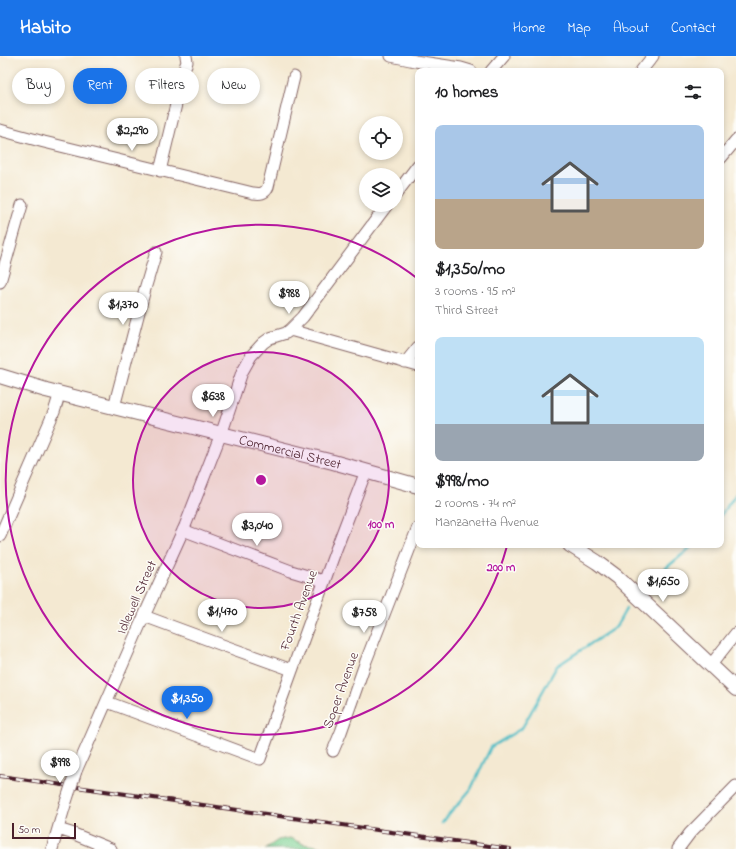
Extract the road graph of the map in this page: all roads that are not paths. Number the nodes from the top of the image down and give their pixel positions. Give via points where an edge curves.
1 (186, 56) edge
2 (391, 56) edge
3 (504, 56) edge
4 (653, 56) edge
5 (461, 68) edge
6 (494, 68) edge
7 (643, 68) edge
8 (294, 77) dead end
9 (0, 130) edge
10 (736, 140) edge
11 (724, 154) edge
12 (415, 169) edge
13 (160, 171) junction
14 (403, 185) edge
15 (22, 204) dead end
16 (382, 212) edge
17 (156, 252) dead end
18 (0, 282) edge
19 (290, 330) junction
20 (415, 351) edge
21 (405, 363) junction
22 (415, 365) edge
23 (0, 376) edge
24 (60, 393) junction
25 (114, 407) junction
26 (221, 434) junction
27 (366, 471) junction
28 (415, 485) edge
29 (183, 530) junction
30 (415, 535) edge
31 (0, 536) edge
32 (575, 548) edge
33 (324, 581) junction
34 (144, 616) junction
35 (736, 633) edge
36 (710, 666) junction
37 (292, 670) junction
38 (736, 689) edge
39 (107, 702) junction
40 (333, 751) dead end
41 (736, 786) edge
42 (58, 829) junction
43 (52, 849) edge
44 (111, 849) edge
45 (678, 849) edge

1 - 13 street via 186,67
2 - 5 street
3 - 6 street
4 - 7 street
8 - 13 street via 268,187 263,193 253,193
9 - 13 street
10 - 11 street
12 - 14 street
15 - 18 street
16 - 19 street via 303,317
17 - 25 street
19 - 21 street
19 - 26 street, Idlewell Street via 270,338 251,356 242,372
20 - 21 street
21 - 22 street
23 - 24 main road, Commercial Street
24 - 25 main road, Commercial Street
24 - 31 street
25 - 26 main road, Commercial Street
26 - 27 main road, Commercial Street
26 - 29 street, Idlewell Street
27 - 28 main road, Commercial Street
27 - 33 street, Fourth Avenue
29 - 33 street
29 - 34 street, Idlewell Street
30 - 40 street, Soper Avenue
32 - 36 main road via 616,577
33 - 37 street, Fourth Avenue
34 - 37 street
34 - 39 street, Idlewell Street
35 - 36 street
36 - 38 main road
37 - 39 street, Fourth Avenue via 260,759
39 - 42 street, Idlewell Street, bridge via 76,771
41 - 45 street via 690,833
42 - 43 street, Idlewell Street
42 - 44 street

